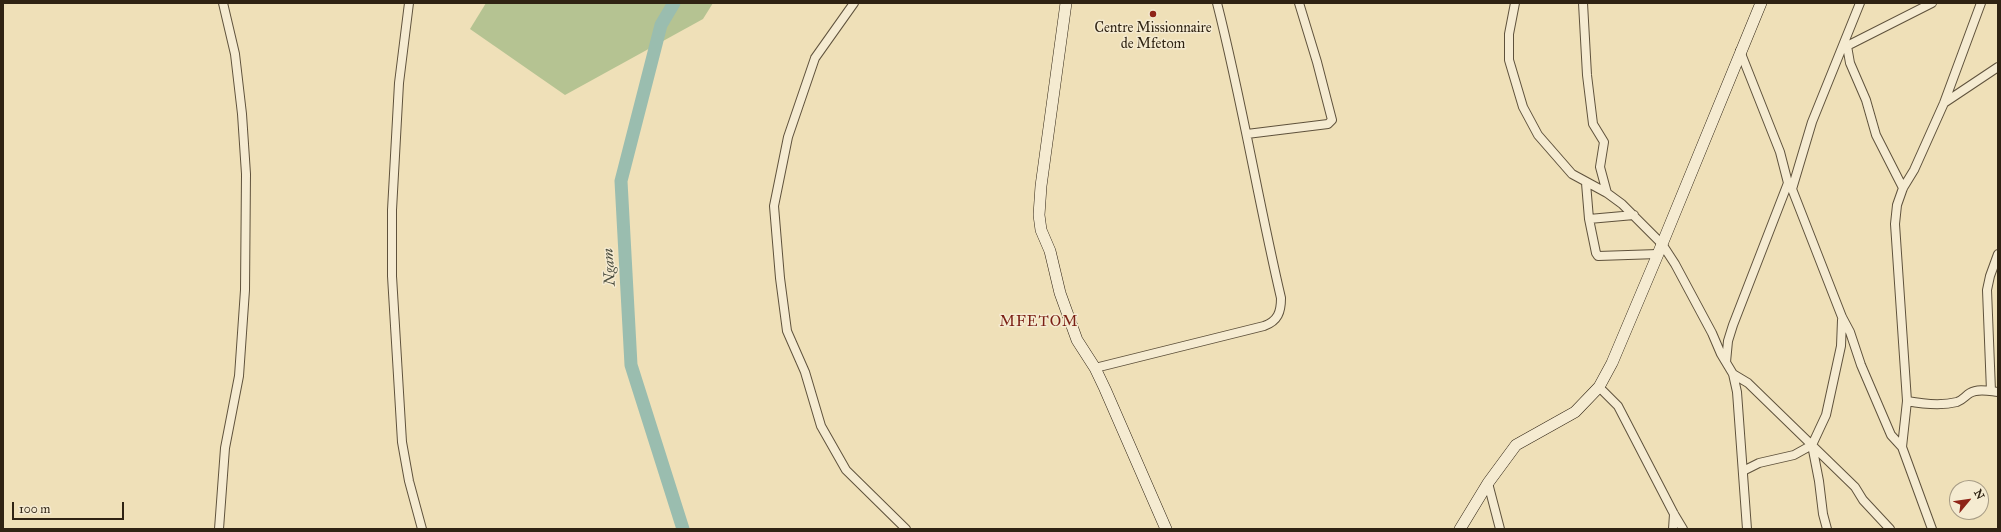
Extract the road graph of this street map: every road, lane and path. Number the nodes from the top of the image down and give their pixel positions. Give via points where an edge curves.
1 (223, 3) edge
2 (409, 3) edge
3 (854, 3) edge
4 (1066, 3) edge
5 (1217, 3) edge
6 (1299, 3) edge
7 (1515, 3) edge
8 (1583, 3) edge
9 (1761, 3) edge
10 (1860, 3) edge
11 (1932, 3) edge
12 (1981, 3) edge
13 (1850, 27) junction
14 (1861, 40) junction
15 (1844, 47) junction
16 (1740, 51) junction
17 (1998, 67) edge
18 (1944, 103) junction
19 (1247, 134) junction
20 (1603, 178) junction
21 (1586, 183) junction
22 (1790, 186) junction
23 (1594, 187) junction
24 (1903, 188) junction
25 (1607, 193) junction
26 (1634, 215) junction
27 (1589, 219) junction
28 (1660, 249) junction
29 (1998, 254) edge
30 (1842, 317) junction
31 (1726, 362) junction
32 (1095, 368) junction
33 (1733, 374) junction
34 (1600, 387) junction
35 (1995, 391) edge
36 (1907, 402) junction
37 (1812, 445) junction
38 (1902, 447) junction
39 (1743, 471) junction
40 (1488, 483) junction
41 (1674, 514) junction
42 (219, 529) edge
43 (422, 529) edge
44 (906, 529) edge
45 (1166, 529) edge
46 (1460, 529) edge
47 (1500, 529) edge
48 (1673, 529) edge
49 (1683, 529) edge
50 (1747, 529) edge
51 (1826, 529) edge
52 (1890, 529) edge
53 (1932, 529) edge

1 - 42 street via 234,54 246,174 245,290 239,376 225,448
2 - 43 street via 399,83 392,210 392,276 402,442
3 - 44 street via 815,58 788,137 774,206 780,278 787,331 806,372 821,426 846,470
4 - 32 main road via 1047,134 1039,215 1041,230 1050,251 1070,323 1077,340
5 - 19 street
6 - 19 street via 1332,120 1328,124
7 - 21 street via 1509,34 1509,60 1523,107 1538,135 1572,174
8 - 20 street via 1593,124 1604,142 1600,167
9 - 16 main road
10 - 13 street
11 - 14 street
12 - 18 street
13 - 14 street
13 - 15 street
14 - 15 street
15 - 22 street via 1812,122
15 - 24 street via 1866,100 1876,135
16 - 22 street via 1780,152
16 - 28 main road
17 - 18 street
18 - 24 street via 1914,170
19 - 32 street via 1281,298 1278,317 1272,323 1250,330
20 - 23 street
20 - 25 street
21 - 23 street
21 - 27 street
22 - 30 street
22 - 31 street via 1733,325
23 - 25 street
24 - 36 street via 1897,205 1895,224
25 - 26 street
26 - 27 street
26 - 28 street
27 - 28 street via 1598,256
28 - 31 street via 1689,290
28 - 34 main road
29 - 35 street via 1987,290
30 - 37 street via 1841,346 1826,415
30 - 38 street via 1889,430
31 - 33 street
32 - 45 main road
33 - 37 street via 1748,383
33 - 39 street via 1737,392
34 - 40 main road via 1574,412 1516,445
34 - 41 street via 1618,406
35 - 36 street via 1971,392 1959,401 1953,402
36 - 38 street
37 - 39 street via 1794,455 1759,463
37 - 51 street
37 - 52 street via 1855,487 1863,500
38 - 53 street
39 - 50 street
40 - 46 main road
40 - 47 street
41 - 48 street
41 - 49 street

